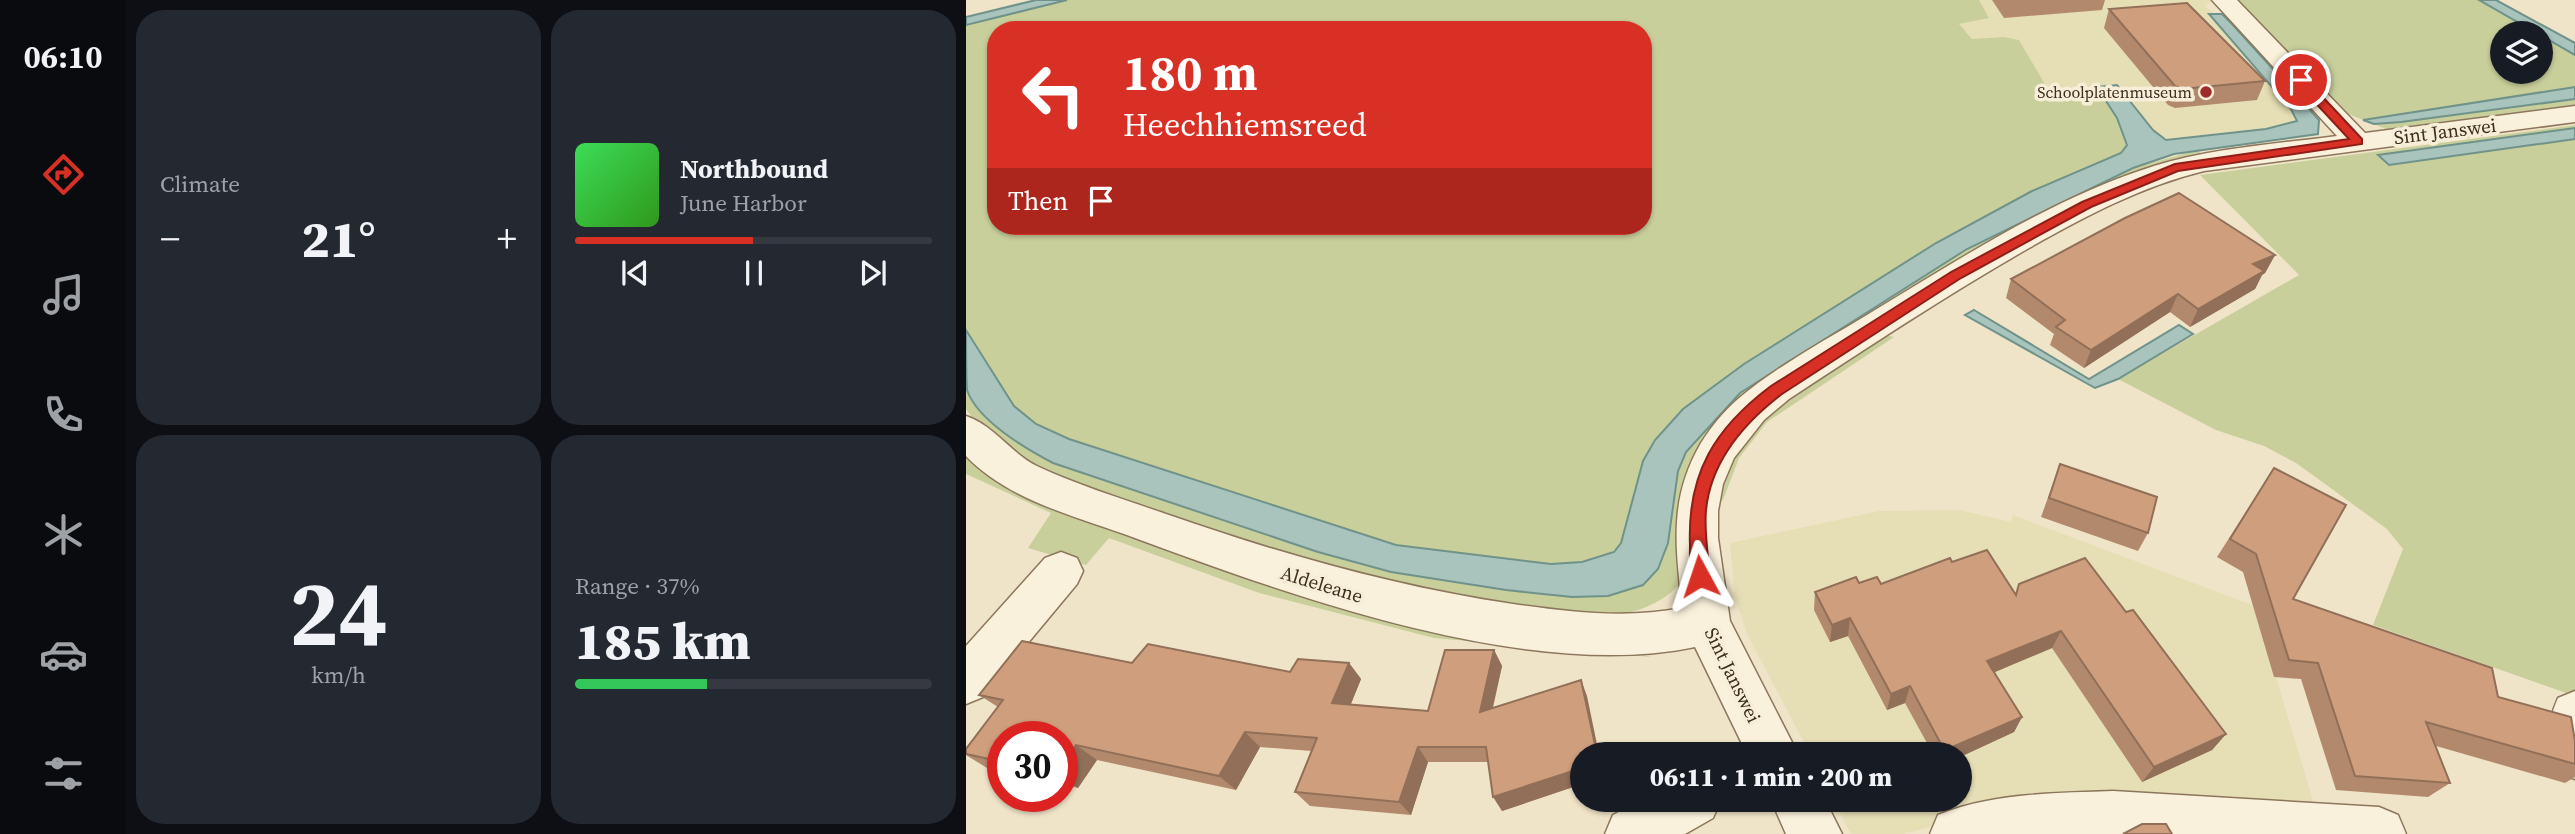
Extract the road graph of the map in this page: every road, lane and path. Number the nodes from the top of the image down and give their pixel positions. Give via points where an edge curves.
1 (2224, 0) edge
2 (2575, 114) edge
3 (2358, 142) junction
4 (966, 431) edge
5 (1061, 571) dead end
6 (1707, 624) junction
7 (966, 681) edge
8 (2575, 715) edge
9 (1767, 742) edge
10 (2575, 754) edge
11 (1673, 812) edge
12 (1803, 812) edge
13 (1632, 834) edge
14 (1815, 834) edge
15 (1957, 834) edge
16 (2379, 834) edge

1 - 3 street
2 - 3 street, Sint Janswei
3 - 6 street, Sint Janswei via 2204,162 2135,183 1962,272 1776,390 1729,433 1703,484 1697,538
4 - 6 street, Aldeleane via 1023,478 1278,571 1372,599 1571,632 1639,635
5 - 7 street
6 - 9 street, Sint Janswei
8 - 10 street
11 - 13 street
12 - 14 street
15 - 16 street via 2024,821 2119,819

